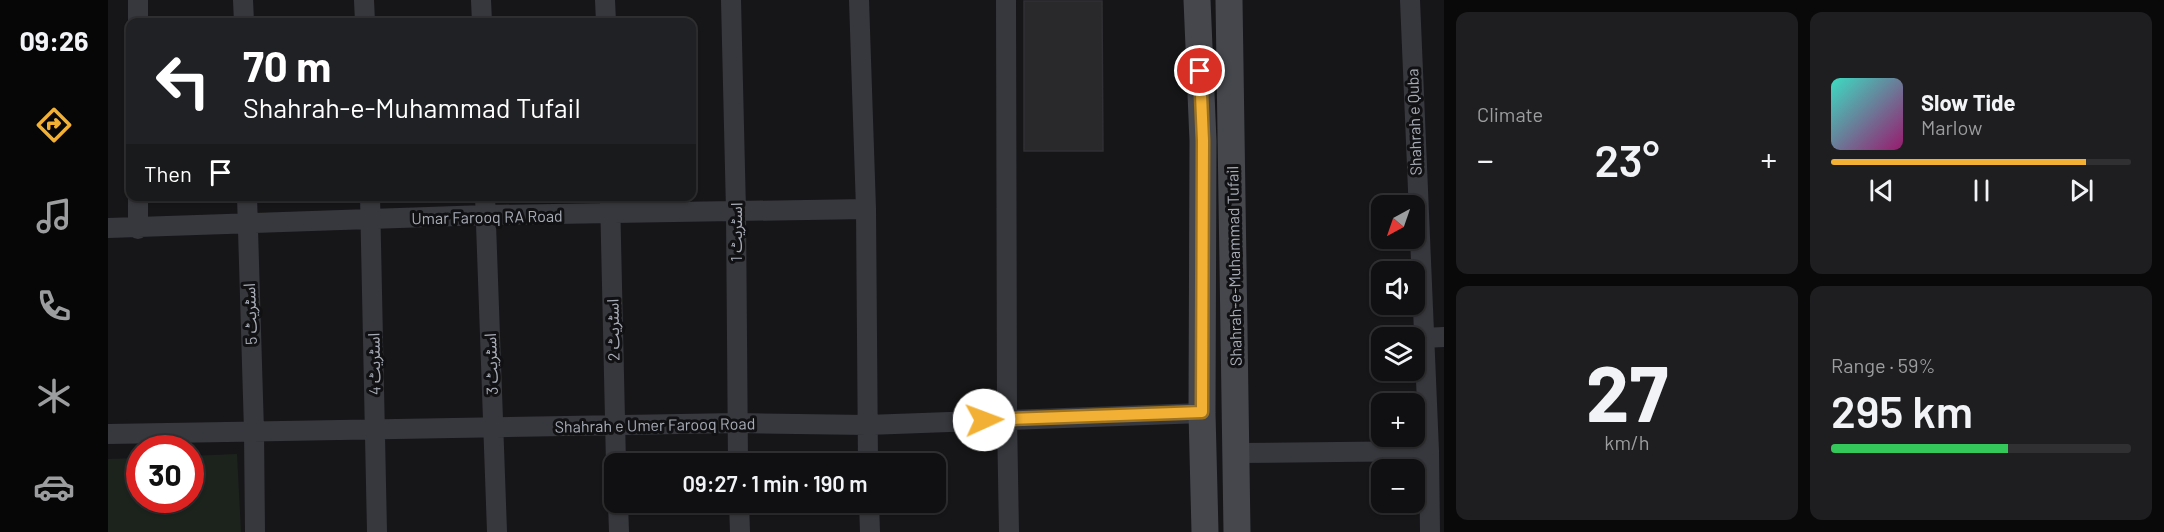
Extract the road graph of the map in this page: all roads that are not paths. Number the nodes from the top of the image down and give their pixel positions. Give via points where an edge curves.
1 (138, 0) edge
2 (243, 0) edge
3 (364, 0) edge
4 (481, 0) edge
5 (605, 0) edge
6 (731, 0) edge
7 (859, 0) edge
8 (1006, 0) edge
9 (1197, 0) edge
10 (1229, 0) edge
11 (1410, 0) edge
12 (138, 18) edge
13 (244, 18) edge
14 (365, 18) edge
15 (482, 18) edge
16 (606, 18) edge
17 (138, 201) edge
18 (247, 201) edge
19 (370, 201) edge
20 (610, 205) edge
21 (486, 206) edge
22 (866, 209) junction
23 (736, 211) junction
24 (371, 220) junction
25 (247, 224) junction
26 (108, 228) edge
27 (138, 229) junction
28 (1423, 327) edge
29 (1444, 337) edge
30 (1425, 338) edge
31 (1425, 376) edge
32 (1202, 412) junction
33 (1007, 419) junction
34 (737, 423) junction
35 (615, 424) junction
36 (867, 425) junction
37 (494, 427) junction
38 (376, 429) junction
39 (254, 431) junction
40 (108, 435) edge
41 (1429, 451) junction
42 (616, 453) edge
43 (738, 453) edge
44 (868, 453) edge
45 (1236, 453) junction
46 (618, 513) edge
47 (739, 513) edge
48 (869, 513) edge
49 (255, 532) edge
50 (377, 532) edge
51 (497, 532) edge
52 (619, 532) edge
53 (740, 532) edge
54 (870, 532) edge
55 (1009, 532) edge
56 (1205, 532) edge
57 (1237, 532) edge
58 (1430, 532) edge

1 - 12 street
2 - 13 street
3 - 14 street
4 - 15 street
5 - 16 street
6 - 23 street, اسٹریٹ 1
7 - 22 street
8 - 33 street
9 - 32 main road, Shahrah-e-Muhammad Tufail via 1203,141
10 - 45 main road, Shahrah-e-Muhammad Tufail
11 - 28 street, Shahrah e Quba
17 - 27 street
18 - 25 street, اسٹریٹ 5
19 - 24 street, اسٹریٹ 4
20 - 21 street, Umar Farooq RA Road
20 - 23 street, Umar Farooq RA Road
20 - 35 street, اسٹریٹ 2
21 - 24 street, Umar Farooq RA Road
21 - 37 street, اسٹریٹ 3
22 - 23 street, Umar Farooq RA Road
22 - 36 street
23 - 34 street, اسٹریٹ 1
24 - 25 street, Umar Farooq RA Road
24 - 38 street, اسٹریٹ 4
25 - 27 street, Umar Farooq RA Road
25 - 39 street, اسٹریٹ 5
26 - 27 street, Umar Farooq RA Road
29 - 30 street
31 - 41 street, Shahrah e Quba
32 - 33 street, Shahrah e Umer Farooq Road
32 - 56 main road, Shahrah-e-Muhammad Tufail
33 - 36 street, Shahrah e Umer Farooq Road
33 - 55 street
34 - 35 street, Shahrah e Umer Farooq Road
34 - 36 street, Shahrah e Umer Farooq Road
34 - 43 street, اسٹریٹ 1
35 - 37 street, Shahrah e Umer Farooq Road
35 - 42 street, اسٹریٹ 2
36 - 44 street
37 - 38 street, Shahrah e Umer Farooq Road
37 - 51 street, اسٹریٹ 3
38 - 39 street, Shahrah e Umer Farooq Road
38 - 50 street, اسٹریٹ 4
39 - 40 street, Shahrah e Umer Farooq Road
39 - 49 street, اسٹریٹ 5
41 - 45 street
41 - 58 street, Shahrah e Quba
45 - 57 main road, Shahrah-e-Muhammad Tufail
46 - 52 street
47 - 53 street
48 - 54 street

